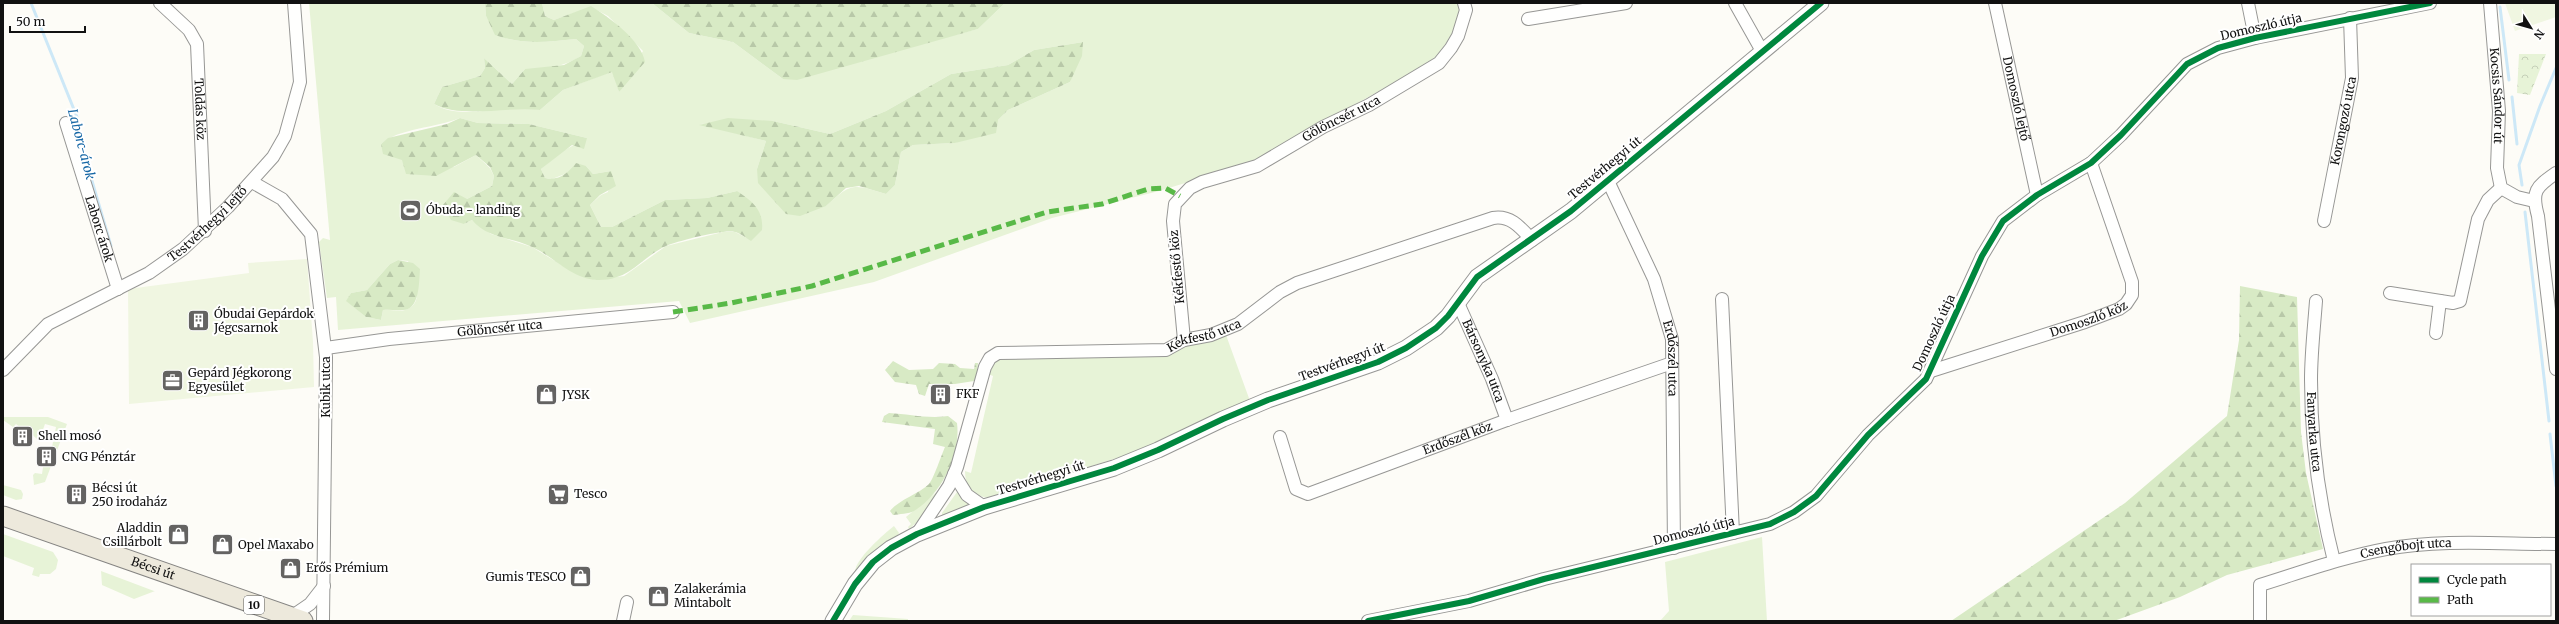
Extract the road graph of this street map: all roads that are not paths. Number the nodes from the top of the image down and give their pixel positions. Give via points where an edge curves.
1 (160, 3) edge
2 (294, 3) edge
3 (1464, 3) edge
4 (1626, 3) edge
5 (1735, 3) edge
6 (1821, 3) edge
7 (1994, 3) edge
8 (2248, 3) edge
9 (2430, 3) edge
10 (2490, 3) edge
11 (2350, 18) junction
12 (1528, 19) dead end
13 (2254, 38) junction
14 (1762, 51) junction
15 (66, 123) dead end
16 (2091, 163) junction
17 (2556, 173) edge
18 (1608, 181) junction
19 (252, 182) junction
20 (2501, 188) junction
21 (2037, 195) junction
22 (1180, 196) joint
23 (2534, 200) junction
24 (2324, 221) dead end
25 (205, 231) junction
26 (1532, 240) junction
27 (118, 289) junction
28 (2390, 293) dead end
29 (1722, 299) dead end
30 (2316, 301) dead end
31 (2440, 301) junction
32 (1458, 303) junction
33 (673, 312) dead end
34 (2436, 333) dead end
35 (1184, 340) junction
36 (326, 348) junction
37 (1672, 363) junction
38 (2556, 367) edge
39 (3, 370) edge
40 (1931, 371) junction
41 (1507, 420) junction
42 (1280, 437) dead end
43 (954, 474) junction
44 (984, 507) junction
45 (3, 516) edge
46 (1733, 533) junction
47 (918, 534) junction
48 (2556, 544) edge
49 (1674, 548) junction
50 (2334, 561) junction
51 (324, 586) junction
52 (627, 602) dead end
53 (297, 619) edge
54 (323, 621) edge
55 (623, 621) edge
56 (833, 621) edge
57 (1368, 621) edge
58 (2260, 621) edge

1 - 25 street, Toldás köz via 189,30 197,44
2 - 19 street, Testvérhegyi lejtő via 300,74 294,110 281,145
3 - 22 street, Gölöncsér utca via 1466,10 1458,36 1439,63 1369,105 1323,127 1256,166 1202,182
4 - 12 street
5 - 14 street
6 - 14 street, Testvérhegyi út
7 - 21 street, Domoszló lejtő
8 - 13 street
9 - 11 street, Domoszló útja
10 - 20 street, Kocsis Sándor út via 2499,110 2497,168
11 - 13 street, Domoszló útja
11 - 24 street, Korongozó utca via 2352,78
13 - 16 street, Domoszló útja via 2218,48 2187,64 2121,135
14 - 18 street, Testvérhegyi út
15 - 27 street, Laborc árok
16 - 21 street, Domoszló útja
16 - 40 street, Domoszló köz via 2132,282 2132,295 2126,304 2085,322
17 - 23 street via 2541,184
18 - 26 street, Testvérhegyi út via 1566,215 1541,230
18 - 37 street, Erdőszél utca via 1654,278 1670,327
19 - 25 street, Testvérhegyi lejtő
19 - 36 street, Kubik utca via 282,200 311,234
20 - 23 street via 2517,197
20 - 31 street via 2488,200 2478,219 2462,297 2457,302
21 - 40 street, Domoszló útja via 2003,221 1993,237 1943,339
22 - 35 street, Kékfestő köz via 1175,204 1173,220
23 - 38 street
25 - 27 street, Testvérhegyi lejtő via 166,262
26 - 32 street, Testvérhegyi út via 1477,277
26 - 35 street, Kékfestő utca via 1510,220 1504,217 1493,218 1297,283 1280,292 1233,326 1211,335
27 - 39 street, Testvérhegyi lejtő via 48,324
28 - 31 street
29 - 46 street
30 - 50 street, Fanyarka utca via 2311,413 2317,487
31 - 34 street
32 - 41 street, Bársonyka utca
32 - 44 street, Testvérhegyi út via 1436,328 1378,362 1262,403 1114,468
33 - 36 street, Gölöncsér utca via 389,339
35 - 43 street, Kékfestő utca via 1170,349 1161,351 1002,352 993,356 985,368
36 - 51 street, Kubik utca
37 - 41 street, Erdőszél köz
37 - 49 street, Erdőszél utca
40 - 46 street, Domoszló útja via 1923,382 1864,439 1810,502 1776,522
41 - 42 street, Erdőszél köz via 1308,494 1296,489
43 - 44 street via 962,490
43 - 47 street, Kékfestő utca
44 - 47 street, Testvérhegyi út
45 - 53 main road, Bécsi út / 10
46 - 49 street, Domoszló útja
47 - 56 street, Testvérhegyi út via 891,548 868,567 854,584
48 - 50 street, Csengőbojt utca via 2418,545 2386,549
49 - 57 street, Domoszló útja via 1544,579 1469,601
50 - 58 street, Csengőbojt utca via 2260,585
51 - 53 street
51 - 54 street, Kubik utca
52 - 55 street

